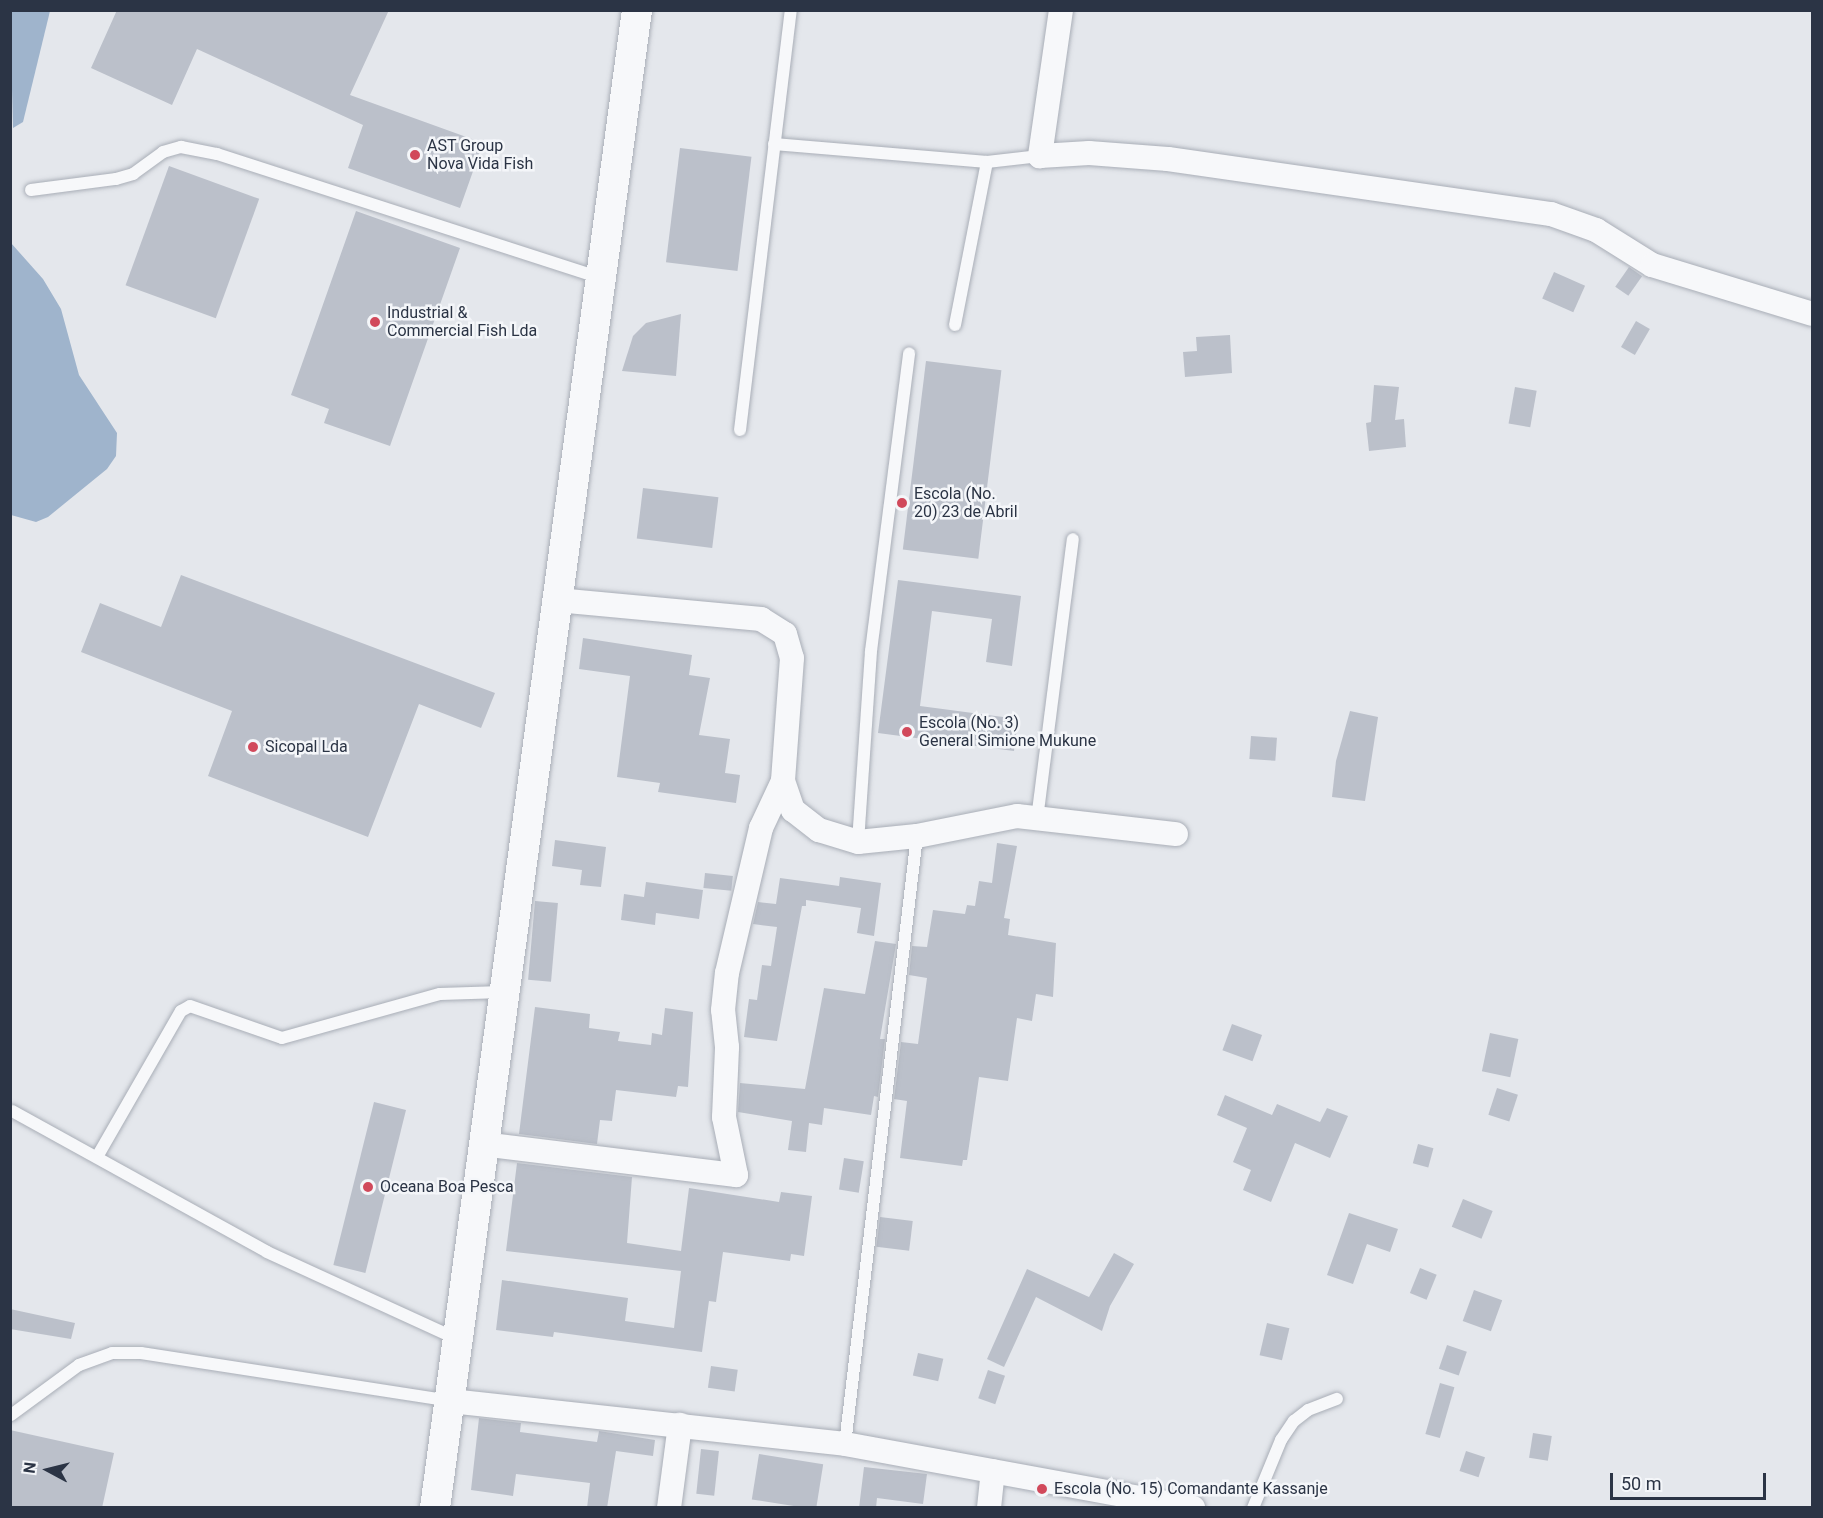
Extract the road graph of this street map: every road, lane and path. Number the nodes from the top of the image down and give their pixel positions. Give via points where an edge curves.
1 (637, 10) edge
2 (791, 10) edge
3 (1061, 10) edge
4 (774, 144) junction
5 (1040, 156) junction
6 (987, 162) junction
7 (31, 190) dead end
8 (600, 278) junction
9 (1812, 314) edge
10 (955, 325) dead end
11 (909, 353) dead end
12 (740, 430) dead end
13 (1073, 539) dead end
14 (556, 600) junction
15 (783, 781) junction
16 (1037, 819) junction
17 (1176, 834) dead end
18 (917, 836) junction
19 (858, 842) junction
20 (502, 992) junction
21 (12, 1111) dead end
22 (482, 1144) junction
23 (97, 1158) junction
24 (458, 1340) junction
25 (1337, 1399) dead end
26 (451, 1401) junction
27 (11, 1415) edge
28 (680, 1425) junction
29 (845, 1444) junction
30 (993, 1471) junction
31 (435, 1508) edge
32 (669, 1508) edge
33 (989, 1508) edge
34 (1194, 1508) edge
35 (1253, 1508) edge

1 - 8 street
2 - 4 lane
3 - 5 street
4 - 6 lane
4 - 12 lane
5 - 6 lane
5 - 9 street via 1089,153 1168,159 1551,214 1596,231 1652,266
6 - 10 lane
7 - 8 lane via 116,179 133,174 163,152 182,147 217,154
8 - 14 street
11 - 19 lane via 871,651
13 - 16 lane
14 - 15 street via 761,619 784,634 792,658
14 - 20 street
15 - 19 street via 793,810 819,830
15 - 22 street via 761,828 727,973 723,1010 727,1047 724,1117 736,1175
16 - 17 street
16 - 18 street via 1017,816
18 - 19 street
18 - 29 lane
20 - 22 street
20 - 23 lane via 440,994 282,1038 190,1006 181,1011
21 - 23 lane
22 - 24 street
23 - 24 lane via 267,1252
24 - 26 street
25 - 35 lane via 1308,1410 1294,1421 1281,1440
26 - 27 lane via 141,1353 112,1353 79,1365
26 - 28 street
26 - 31 street
28 - 29 street
28 - 32 street
29 - 30 street
30 - 33 street
30 - 34 street

